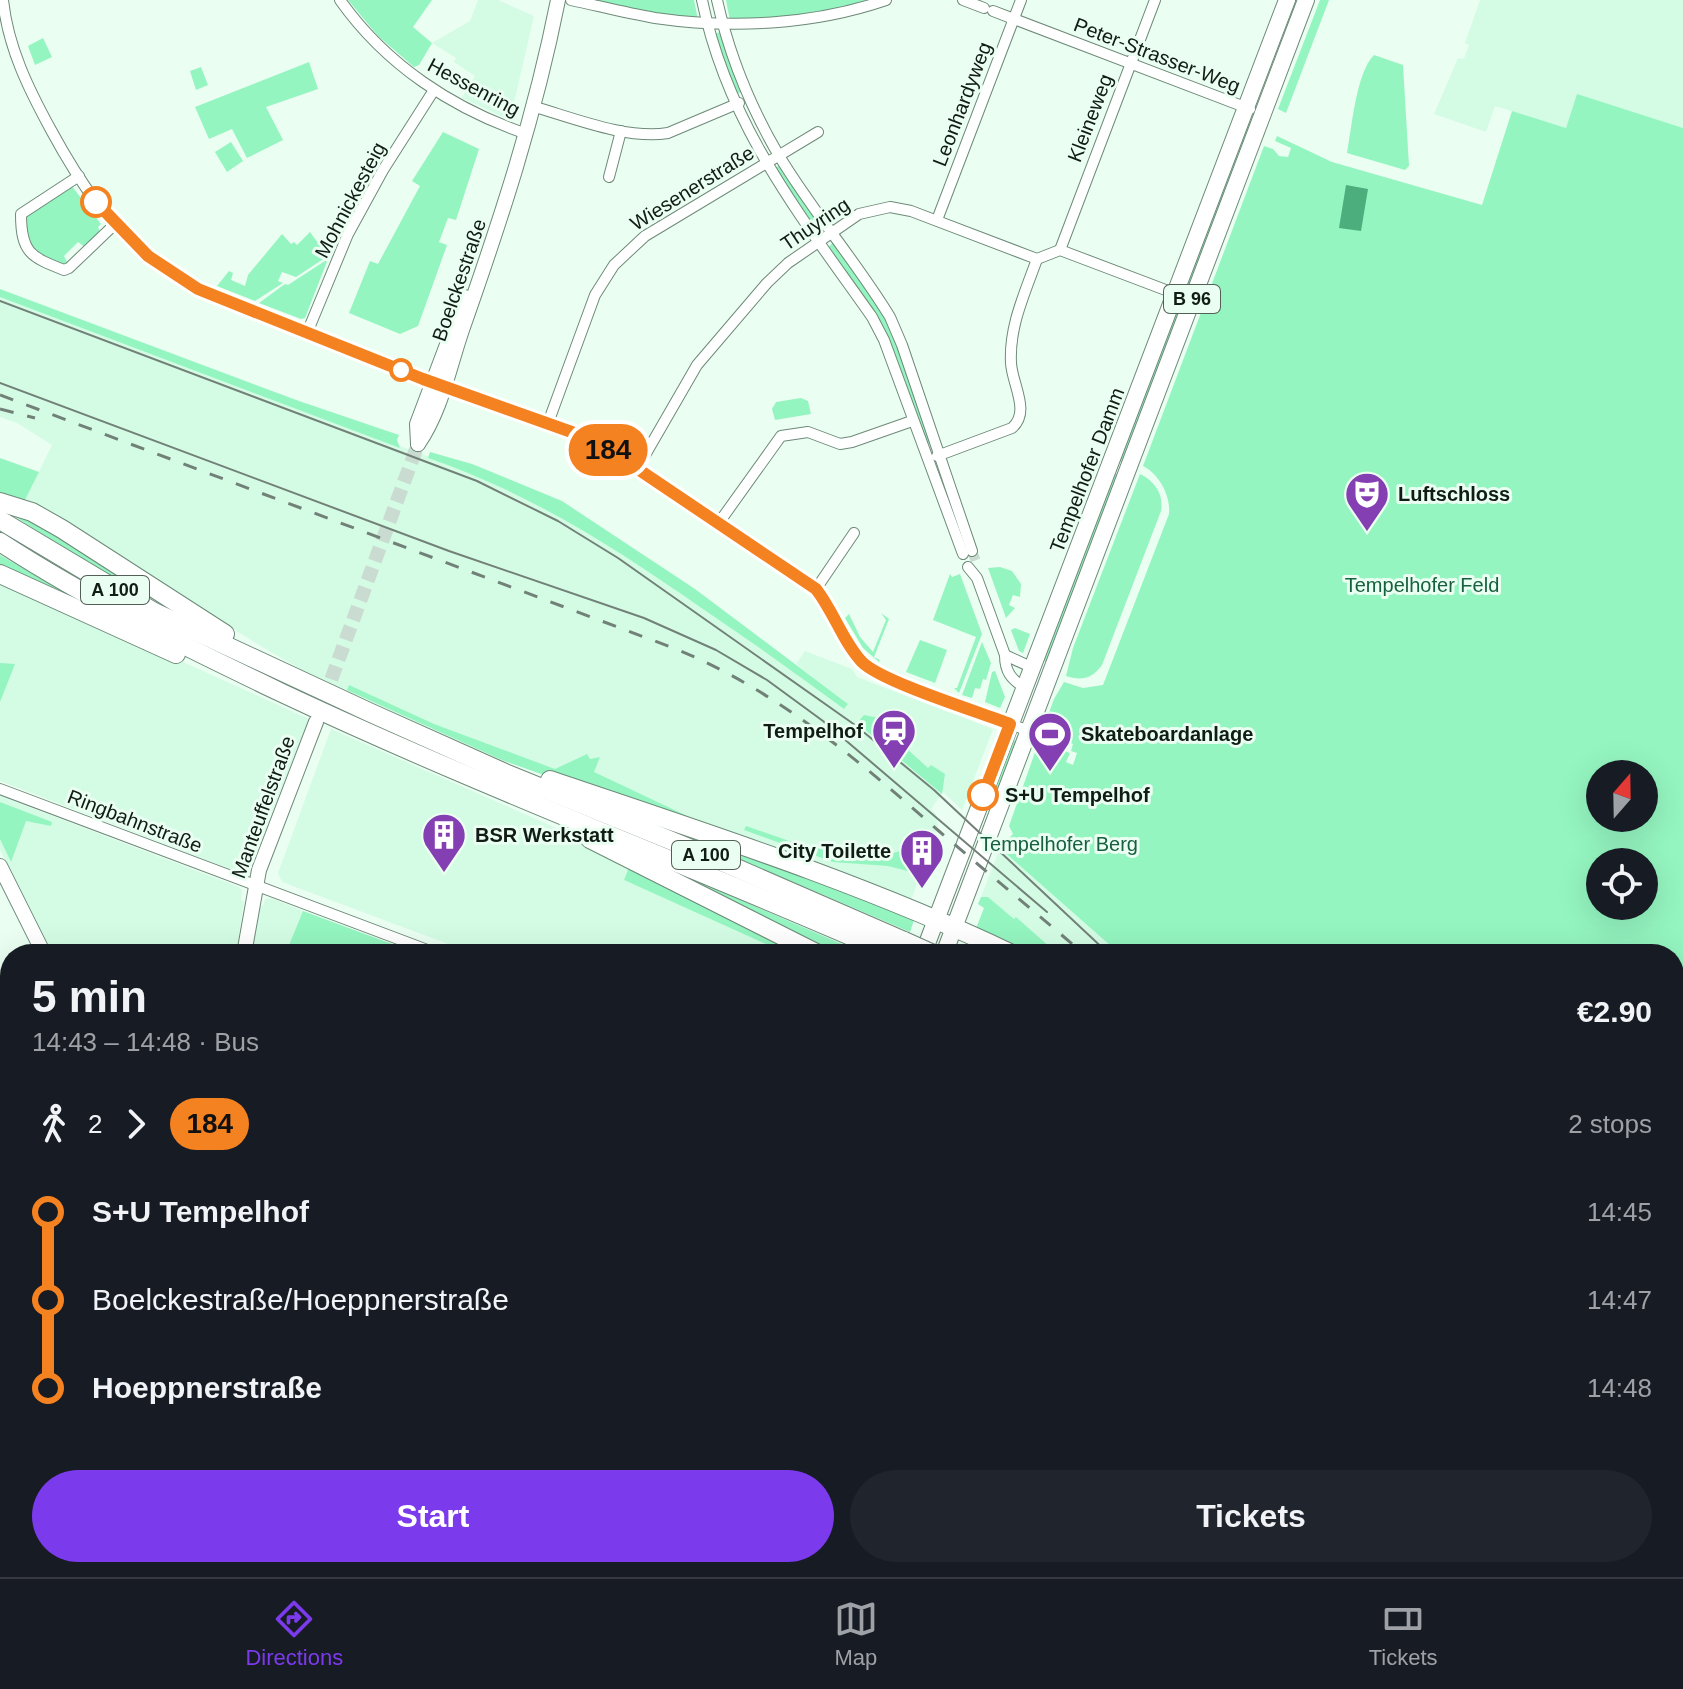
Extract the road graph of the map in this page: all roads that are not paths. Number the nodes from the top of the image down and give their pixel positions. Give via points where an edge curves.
1 (3, 0) edge
2 (340, 0) edge
3 (550, 0) edge
4 (558, 0) edge
5 (571, 0) edge
6 (702, 0) edge
7 (717, 0) edge
8 (886, 0) edge
9 (963, 0) edge
10 (1021, 0) edge
11 (1155, 0) edge
12 (1287, 0) edge
13 (1306, 0) edge
14 (1014, 19) junction
15 (707, 23) junction
16 (723, 24) junction
17 (5, 39) edge
18 (1130, 64) junction
19 (434, 90) junction
20 (749, 99) junction
21 (735, 104) junction
22 (535, 107) junction
23 (1246, 108) junction
24 (1263, 114) junction
25 (621, 131) junction
26 (818, 132) dead end
27 (524, 133) junction
28 (779, 155) junction
29 (765, 163) junction
30 (79, 176) junction
31 (609, 177) dead end
32 (937, 220) junction
33 (115, 224) junction
34 (831, 233) junction
35 (819, 241) junction
36 (1060, 250) junction
37 (1037, 259) junction
38 (1175, 293) junction
39 (1192, 300) junction
40 (307, 333) junction
41 (438, 384) junction
42 (912, 421) junction
43 (548, 423) junction
44 (940, 455) junction
45 (927, 460) junction
46 (1111, 462) junction
47 (1129, 467) junction
48 (637, 469) junction
49 (0, 502) edge
50 (0, 520) edge
51 (718, 524) junction
52 (854, 533) dead end
53 (963, 539) junction
54 (0, 542) edge
55 (968, 552) tunnel mouth
56 (973, 566) tunnel mouth
57 (0, 574) edge
58 (816, 589) junction
59 (236, 649) junction
60 (1005, 655) junction
61 (228, 668) junction
62 (1033, 668) junction
63 (1050, 674) junction
64 (1025, 688) junction
65 (316, 722) dead end
66 (1010, 724) junction
67 (1029, 731) junction
68 (505, 773) junction
69 (0, 789) edge
70 (569, 818) junction
71 (0, 866) edge
72 (255, 885) junction
73 (936, 920) junction
74 (954, 928) junction
75 (39, 944) edge
76 (246, 944) edge
77 (411, 944) edge
78 (798, 944) edge
79 (890, 944) edge
80 (892, 944) edge
81 (927, 944) edge
82 (948, 944) edge
83 (990, 944) edge

1 - 17 street
2 - 19 street, Hessenring via 379,46
3 - 27 main road, Boelckestraße
4 - 22 main road, Boelckestraße
5 - 15 street
6 - 15 street
7 - 16 street
8 - 16 street via 823,16
9 - 14 street, Peter-Strasser-Weg
10 - 14 street, Leonhardyweg
11 - 18 street, Kleineweg
12 - 23 main road, Tempelhofer Damm / B 96
13 - 24 main road, Tempelhofer Damm / B 96
14 - 18 street, Peter-Strasser-Weg
14 - 32 street, Leonhardyweg
15 - 16 street
15 - 21 street
16 - 20 street
17 - 30 street
18 - 23 street, Peter-Strasser-Weg
18 - 36 street, Kleineweg
19 - 27 street, Hessenring
19 - 40 street, Mohnickesteig via 348,234
20 - 21 street
20 - 28 street
21 - 25 street via 668,133
21 - 29 street
22 - 25 street
22 - 27 main road, Boelckestraße
23 - 24 street, Peter-Strasser-Weg
23 - 38 main road, Tempelhofer Damm / B 96
24 - 39 main road, Tempelhofer Damm / B 96
25 - 31 street
26 - 28 street, Wiesenerstraße
27 - 41 main road, Boelckestraße
28 - 29 street, Wiesenerstraße
28 - 34 street
29 - 35 street
29 - 43 street, Wiesenerstraße via 645,236 614,265 595,295
30 - 33 street
30 - 33 street via 21,214 26,247 35,258 64,270
32 - 34 street, Thuyring via 900,208 875,208
32 - 37 street, Thuyring
33 - 40 street via 176,276
34 - 35 street, Thuyring
34 - 44 street via 890,317
35 - 42 street via 876,324
35 - 48 street, Thuyring via 788,263 697,365
36 - 37 street
36 - 38 street
37 - 44 street via 1011,335 1020,419 1012,428
38 - 39 street
38 - 46 main road, Tempelhofer Damm / B 96
39 - 47 main road, Tempelhofer Damm / B 96
40 - 41 street
41 - 43 street
42 - 45 street
42 - 51 street via 840,444 808,432 781,436
43 - 48 street via 580,435
44 - 45 street
44 - 53 street
45 - 53 street
46 - 47 main road
46 - 62 main road, Tempelhofer Damm / B 96
47 - 63 main road, Tempelhofer Damm / B 96
48 - 51 street
49 - 59 highway via 44,518 227,635
50 - 59 highway, A 100 via 154,612
51 - 58 street
52 - 58 street
53 - 55 street
54 - 61 highway, A 100 via 83,593
56 - 60 street
57 - 61 highway via 206,668
58 - 66 street via 867,667
59 - 68 highway, A 100
60 - 62 street
60 - 64 street via 1007,672
61 - 70 highway, A 100 via 395,746
62 - 63 street
62 - 64 main road, Tempelhofer Damm / B 96
63 - 67 main road, Tempelhofer Damm / B 96
64 - 66 main road, Tempelhofer Damm / B 96
65 - 72 main road, Manteuffelstraße
66 - 67 street
66 - 73 main road, Tempelhofer Damm / B 96
67 - 74 main road, Tempelhofer Damm / B 96
68 - 73 highway via 523,770 652,813
68 - 80 highway, A 100 via 704,854
69 - 72 street, Ringbahnstraße
70 - 78 highway via 590,839
70 - 79 highway, A 100
71 - 75 main road
72 - 76 main road, Manteuffelstraße
72 - 77 street, Ringbahnstraße
73 - 74 highway
73 - 81 main road, Tempelhofer Damm / B 96
74 - 82 main road, Tempelhofer Damm / B 96
74 - 83 highway

